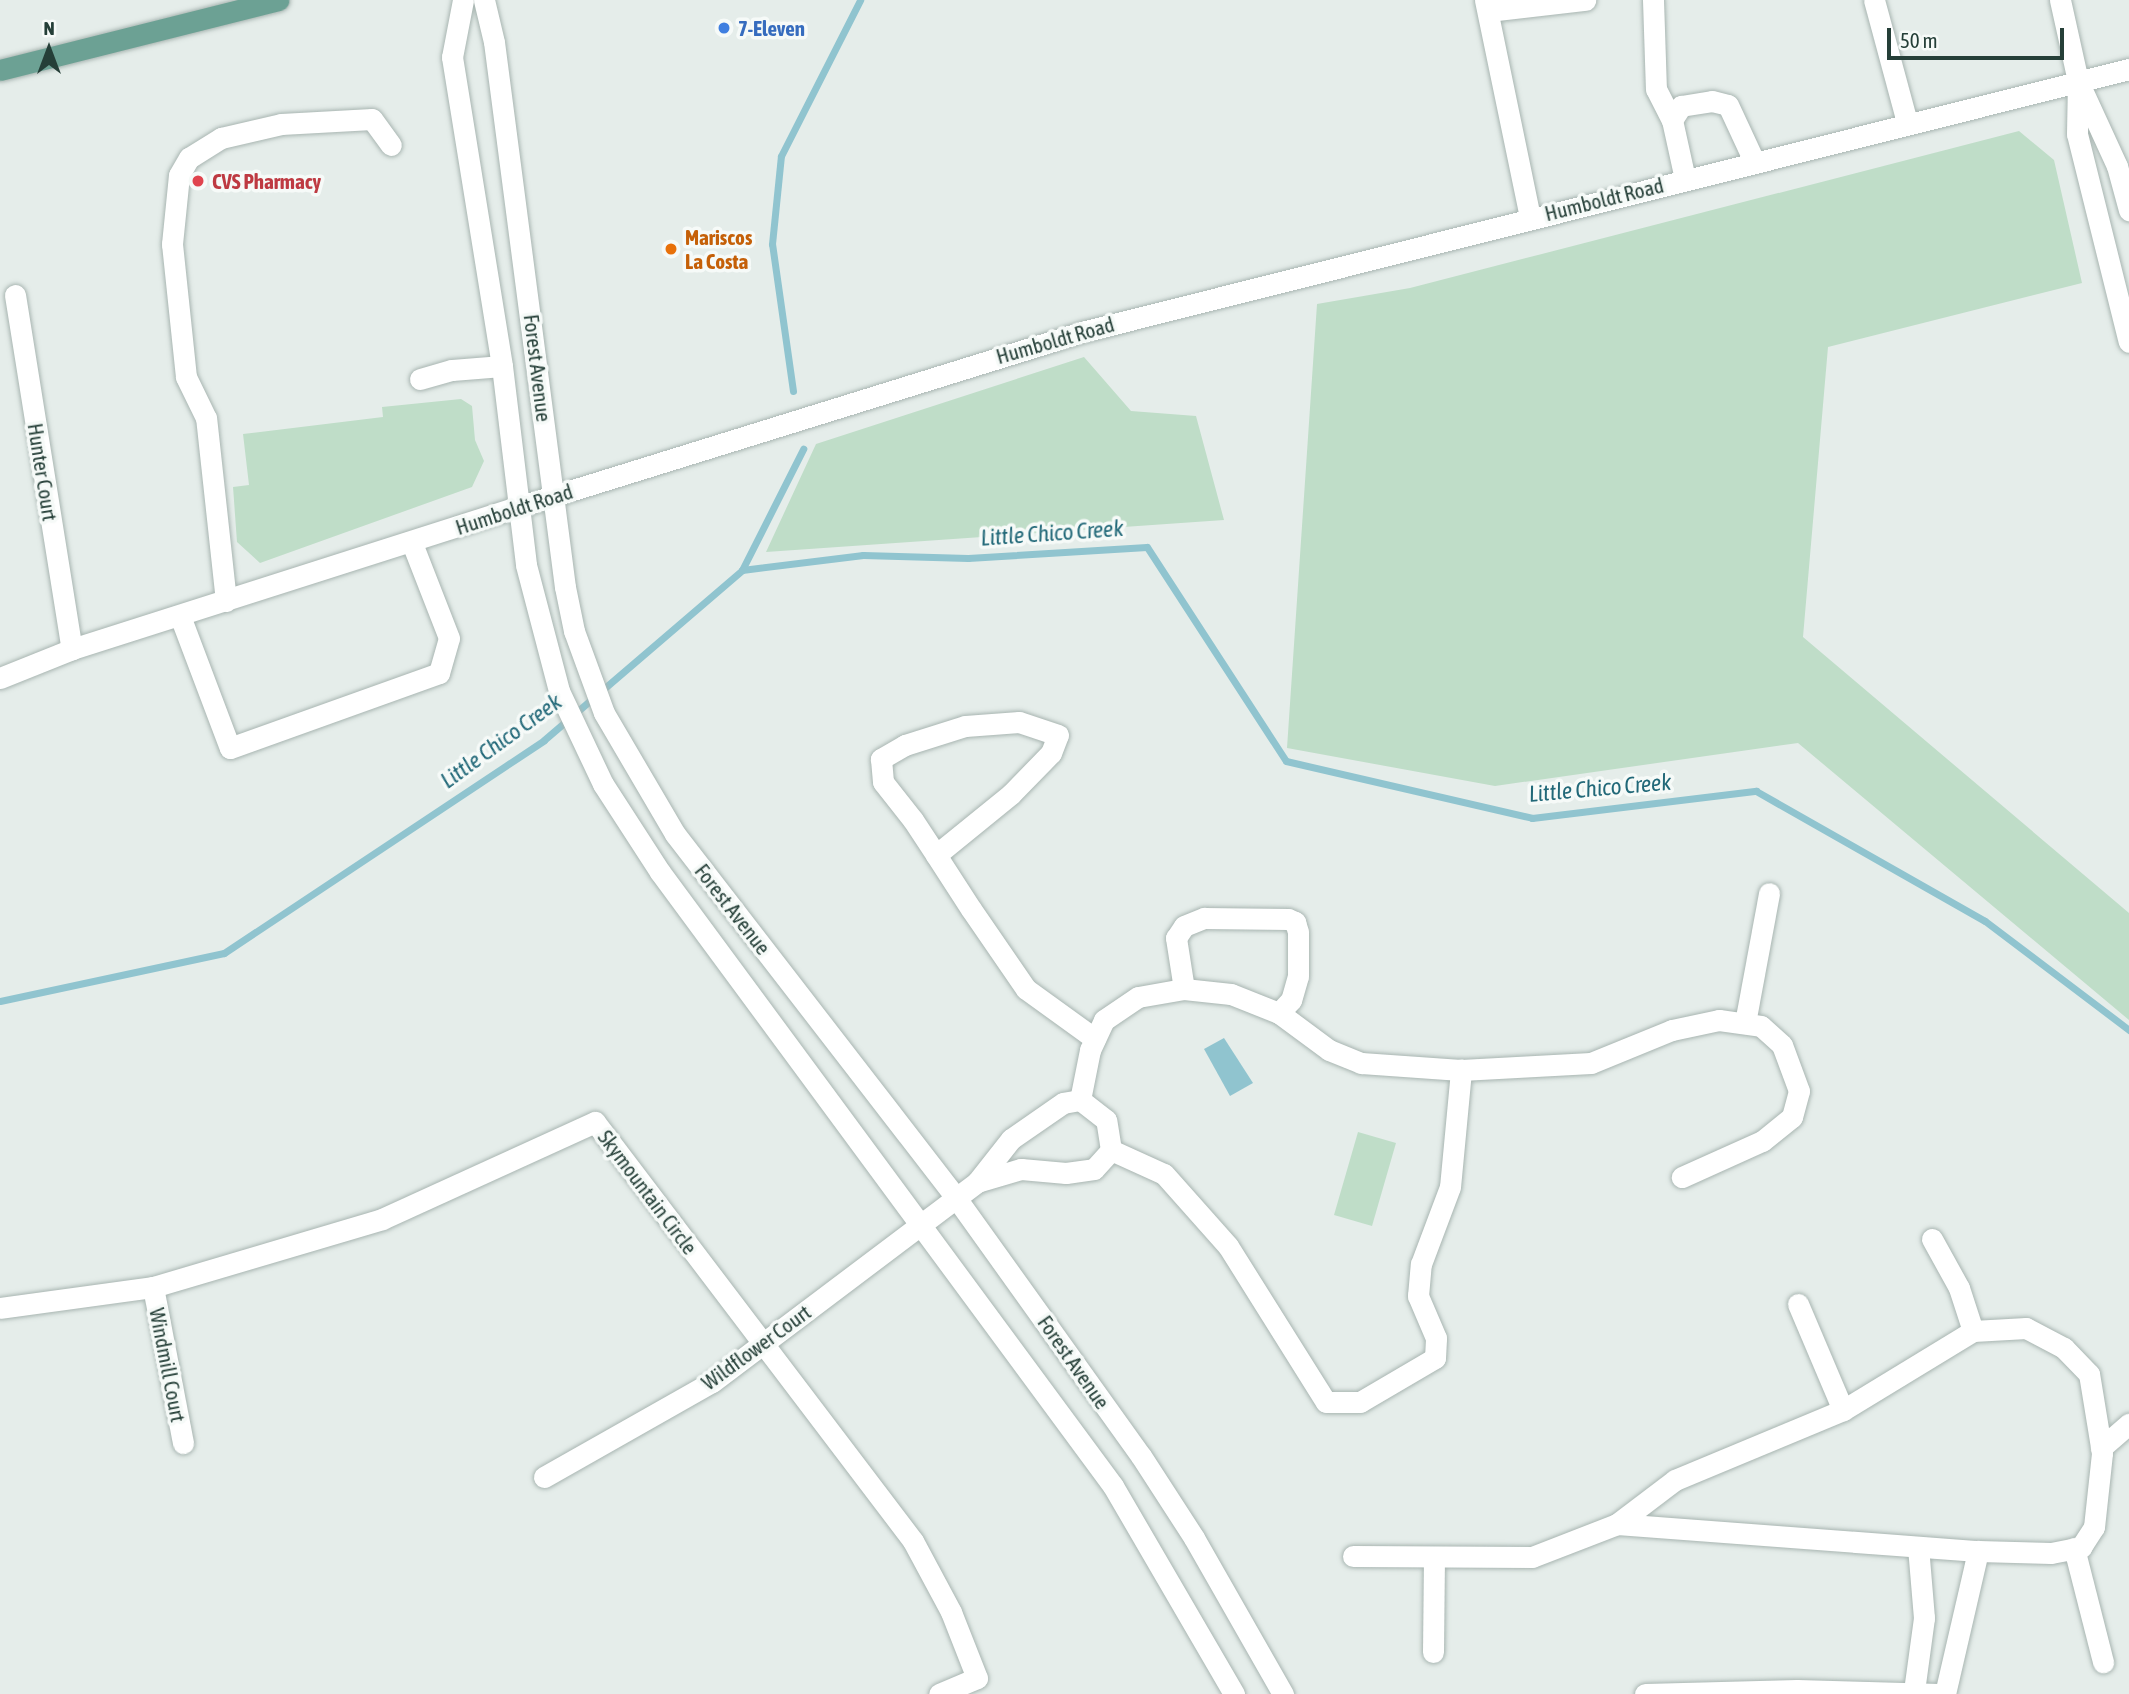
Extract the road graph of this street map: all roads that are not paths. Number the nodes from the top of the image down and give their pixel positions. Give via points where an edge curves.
1 (278, 0) edge
2 (463, 0) edge
3 (484, 0) edge
4 (1585, 0) edge
5 (1653, 0) edge
6 (1874, 0) edge
7 (2060, 0) edge
8 (1486, 6) edge
9 (2129, 69) edge
10 (0, 70) edge
11 (2078, 81) junction
12 (1672, 120) junction
13 (1907, 122) junction
14 (391, 145) dead end
15 (1754, 161) junction
16 (1685, 179) junction
17 (2129, 210) edge
18 (1530, 218) junction
19 (15, 295) dead end
20 (2129, 342) edge
21 (502, 366) junction
22 (420, 379) dead end
23 (553, 496) junction
24 (518, 507) junction
25 (412, 543) junction
26 (226, 601) junction
27 (180, 616) junction
28 (72, 649) junction
29 (0, 678) edge
30 (936, 855) junction
31 (1769, 893) dead end
32 (1184, 989) junction
33 (1279, 1013) junction
34 (1745, 1023) junction
35 (1095, 1039) junction
36 (1461, 1070) junction
37 (1080, 1100) junction
38 (1111, 1150) junction
39 (1682, 1177) dead end
40 (977, 1182) junction
41 (954, 1195) junction
42 (920, 1224) junction
43 (1932, 1239) dead end
44 (153, 1287) junction
45 (1798, 1304) dead end
46 (0, 1308) edge
47 (1973, 1331) junction
48 (762, 1344) junction
49 (1843, 1410) junction
50 (2129, 1424) edge
51 (183, 1443) dead end
52 (2101, 1448) junction
53 (544, 1478) dead end
54 (1617, 1524) junction
55 (1918, 1547) junction
56 (2074, 1549) junction
57 (1978, 1551) junction
58 (1353, 1556) dead end
59 (1434, 1557) junction
60 (1433, 1652) dead end
61 (2103, 1662) dead end
62 (1914, 1690) junction
63 (939, 1694) edge
64 (1234, 1694) edge
65 (1283, 1694) edge
66 (1644, 1694) edge
67 (1938, 1694) edge
68 (1945, 1694) edge

1 - 10 main road
2 - 21 street, Forest Avenue via 452,57
3 - 23 street, Forest Avenue via 496,55
4 - 8 street
5 - 12 street via 1656,89
6 - 13 street
7 - 11 street
8 - 18 street
9 - 11 street, Humboldt Road
11 - 13 street, Humboldt Road
11 - 17 street via 2117,166
11 - 20 street via 2077,134
12 - 15 street via 1681,106 1712,101 1728,105
12 - 16 street
13 - 15 street, Humboldt Road
14 - 26 street via 373,119 325,119 221,138 189,158 179,175 171,226 186,377 206,418
15 - 16 street, Humboldt Road
16 - 18 street, Humboldt Road
18 - 23 street, Humboldt Road via 1082,332
19 - 28 street, Hunter Court
21 - 22 street via 452,370
21 - 24 street, Forest Avenue
23 - 24 street, Humboldt Road
23 - 41 street, Forest Avenue via 565,587 586,667 628,760 675,834
24 - 25 street, Humboldt Road
24 - 42 street, Forest Avenue via 542,638 559,691 603,784 660,872
25 - 26 street, Humboldt Road
25 - 27 street via 449,638 439,673 230,748
26 - 27 street, Humboldt Road
27 - 28 street, Humboldt Road
28 - 29 street, Humboldt Road
30 - 30 street via 883,782 881,759 905,745 965,726 1019,722 1058,735 1051,753 1011,794
30 - 35 street via 1026,989
31 - 34 street
32 - 33 street via 1231,994
32 - 33 street via 1176,938 1184,926 1205,918 1288,919 1295,922 1298,932 1298,976 1291,1000
32 - 35 street via 1138,997 1104,1020
33 - 36 street via 1329,1050 1361,1063
34 - 36 street via 1719,1020 1672,1030 1591,1063
34 - 39 street via 1761,1026 1782,1045 1799,1091 1792,1117 1762,1141
35 - 37 street
36 - 38 street via 1450,1187 1421,1264 1418,1296 1436,1338 1435,1358 1360,1402 1326,1402 1228,1246 1164,1174
37 - 38 street via 1106,1120
37 - 40 street via 1063,1104 1011,1139
38 - 40 street via 1094,1169 1066,1173 1021,1169
40 - 41 street, Wildflower Court
41 - 42 street, Wildflower Court
41 - 65 street, Forest Avenue via 1141,1456 1194,1538
42 - 48 street, Wildflower Court
42 - 64 street, Forest Avenue via 1113,1486
43 - 47 street via 1959,1287
44 - 46 street, Skymountain Circle
44 - 48 street, Skymountain Circle via 383,1219 596,1122
44 - 51 street, Windmill Court
45 - 49 street
47 - 49 street
47 - 52 street via 2026,1328 2064,1348 2088,1374
48 - 53 street, Wildflower Court via 712,1382
48 - 63 street, Skymountain Circle via 913,1541 951,1612 977,1678
49 - 54 street via 1675,1480
50 - 52 street
52 - 56 street via 2094,1527 2081,1547
54 - 55 street
54 - 59 street via 1532,1557
55 - 57 street
55 - 62 street via 1924,1618
56 - 57 street via 2051,1553
56 - 61 street
57 - 68 street
58 - 59 street
59 - 60 street
62 - 66 street
62 - 67 street

